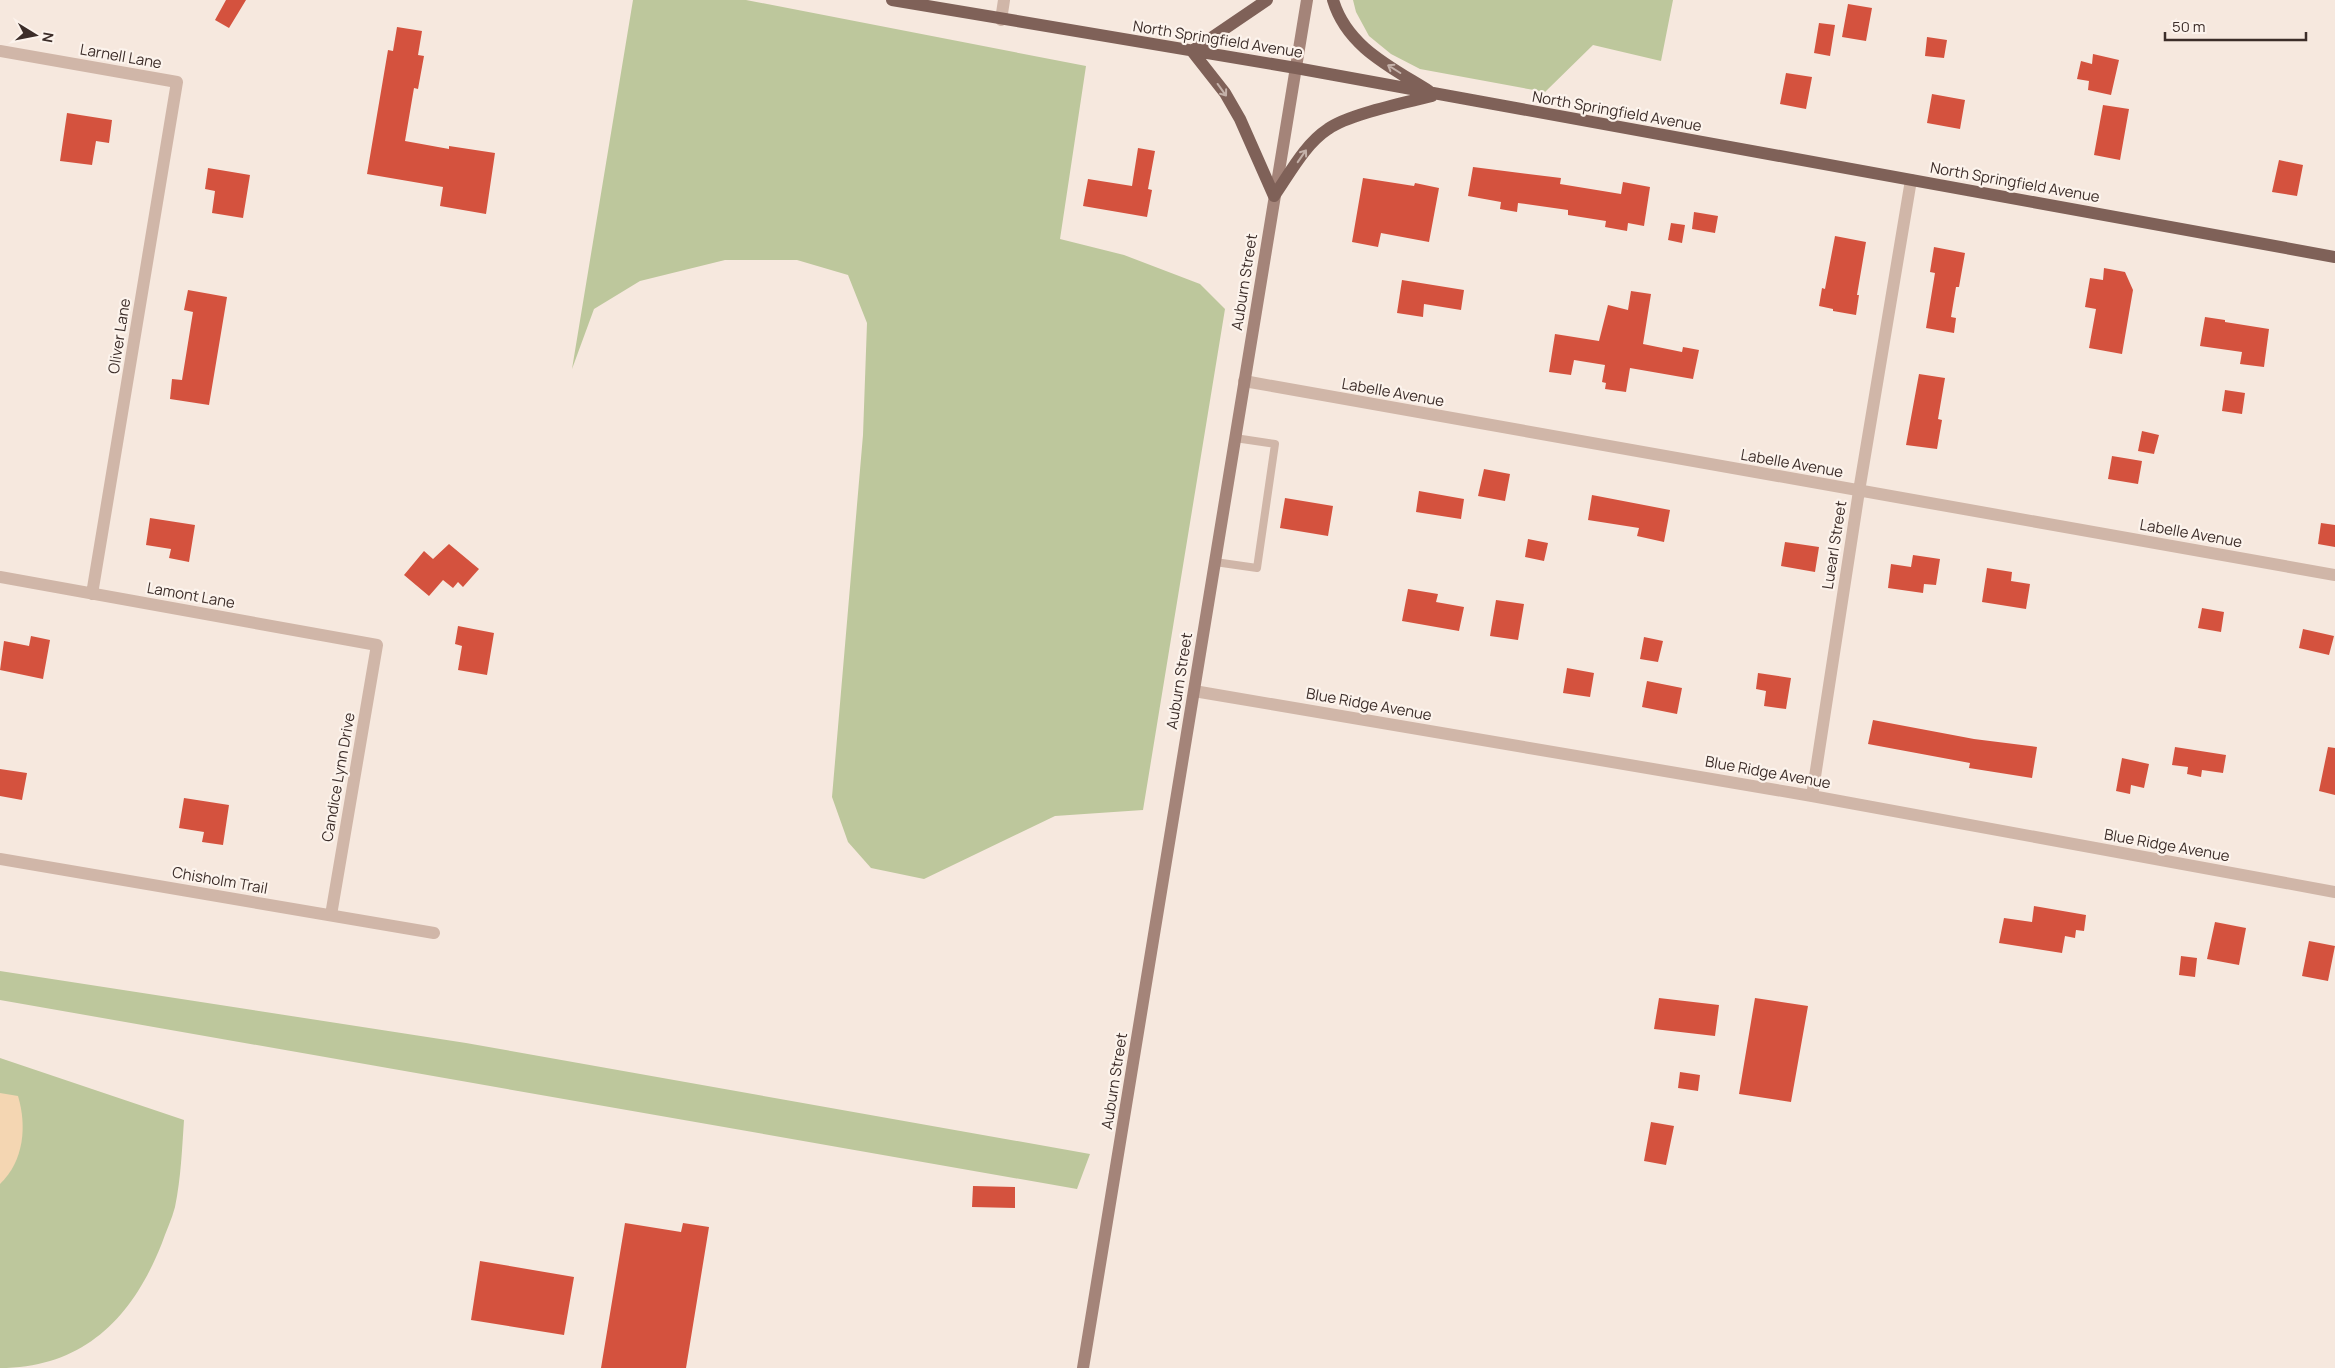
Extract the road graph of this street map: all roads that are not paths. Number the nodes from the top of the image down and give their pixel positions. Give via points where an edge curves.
1 (892, 0) edge
2 (1004, 0) edge
3 (1267, 0) edge
4 (1307, 0) edge
5 (1334, 0) edge
6 (1001, 20) junction
7 (0, 51) edge
8 (1192, 51) junction
9 (1296, 68) junction
10 (178, 82) joint
11 (1435, 95) junction
12 (1911, 180) junction
13 (1274, 196) junction
14 (2335, 257) edge
15 (1244, 381) junction
16 (1235, 438) junction
17 (1859, 491) junction
18 (1215, 562) junction
19 (2335, 575) edge
20 (0, 577) edge
21 (92, 594) junction
22 (377, 645) joint
23 (1194, 691) junction
24 (1812, 796) junction
25 (0, 859) edge
26 (2335, 892) edge
27 (331, 915) junction
28 (434, 933) dead end
29 (1083, 1368) edge

1 - 6 main road, North Springfield Avenue
2 - 6 street
3 - 8 main road
4 - 9 main road, Auburn Street
11 -> 5 main road via 1356,42
6 - 8 main road, North Springfield Avenue
7 - 10 street, Larnell Lane
8 - 9 main road, North Springfield Avenue
8 -> 13 main road via 1225,93 1240,119
9 - 11 main road, North Springfield Avenue
9 - 13 main road, Auburn Street
10 - 21 street, Oliver Lane
11 - 12 main road, North Springfield Avenue
13 -> 11 main road via 1309,147 1328,129 1346,120
12 - 14 main road, North Springfield Avenue
12 - 17 street, Luearl Street
13 - 15 main road, Auburn Street
15 - 16 main road, Auburn Street
15 - 17 street, Labelle Avenue
16 - 18 main road, Auburn Street
16 - 18 lane via 1275,444 1257,568
17 - 19 street, Labelle Avenue
17 - 24 street, Luearl Street
18 - 23 main road, Auburn Street
20 - 21 street, Lamont Lane
21 - 22 street, Lamont Lane
22 - 27 street, Candice Lynn Drive
23 - 24 street, Blue Ridge Avenue
23 - 29 main road, Auburn Street
24 - 26 street, Blue Ridge Avenue
25 - 27 street, Chisholm Trail
27 - 28 street, Chisholm Trail

